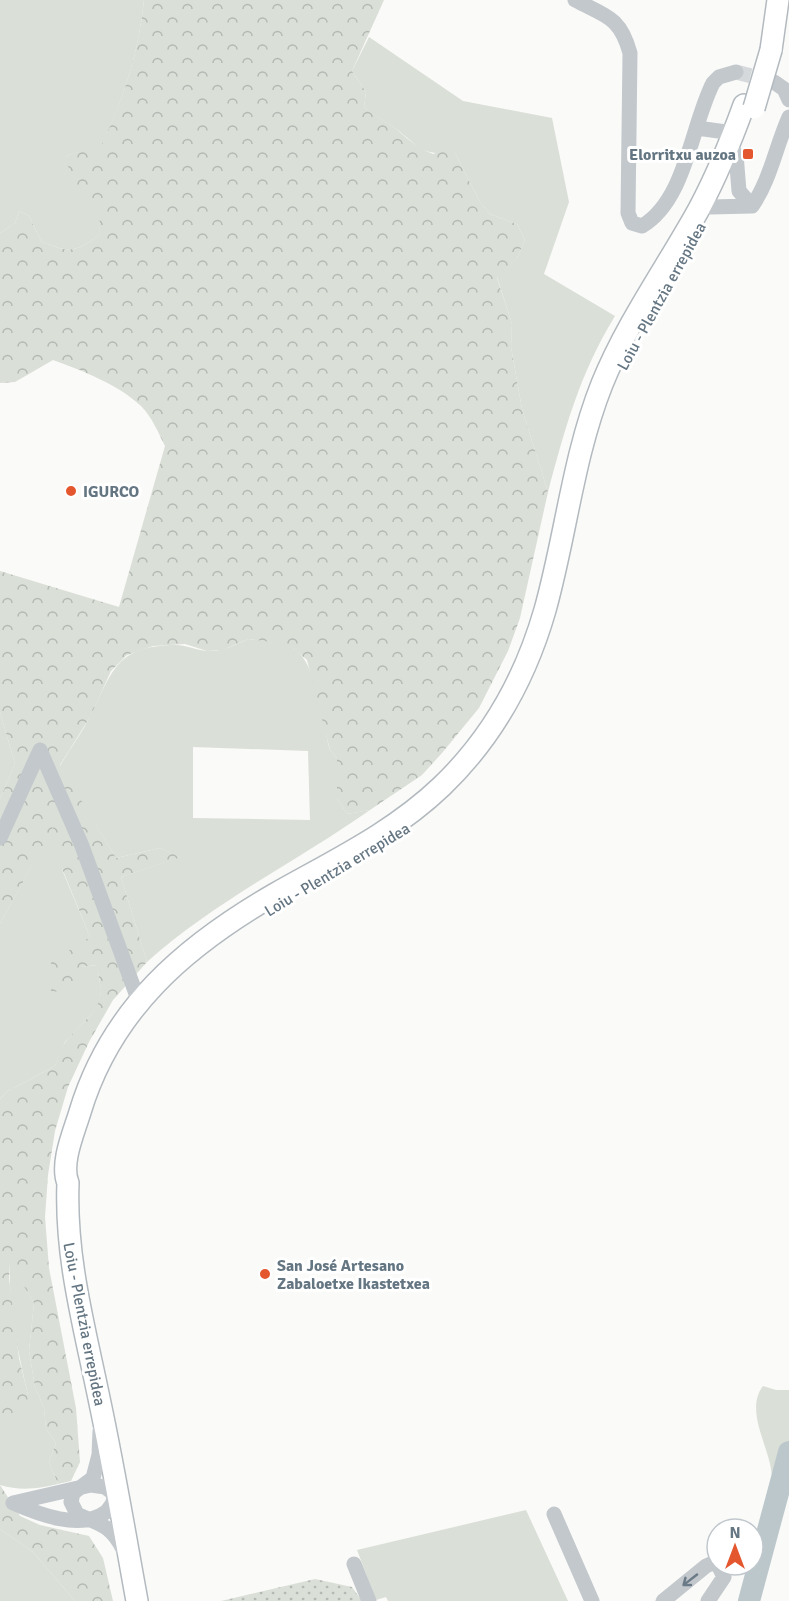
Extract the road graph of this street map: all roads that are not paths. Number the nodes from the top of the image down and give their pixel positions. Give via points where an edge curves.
1 (575, 0) edge
2 (768, 0) edge
3 (778, 0) edge
4 (765, 49) junction
5 (736, 72) dead end
6 (774, 82) tunnel mouth
7 (789, 99) edge
8 (749, 107) junction
9 (789, 117) edge
10 (737, 126) junction
11 (701, 130) junction
12 (730, 155) junction
13 (752, 206) junction
14 (711, 207) junction
15 (0, 838) edge
16 (139, 1002) junction
17 (68, 1183) junction
18 (100, 1404) junction
19 (80, 1486) junction
20 (117, 1496) junction
21 (7, 1499) edge
22 (554, 1514) dead end
23 (87, 1518) junction
24 (130, 1561) junction
25 (354, 1564) dead end
26 (705, 1567) edge
27 (724, 1577) edge
28 (137, 1601) edge
29 (369, 1601) edge
30 (592, 1601) edge
31 (663, 1601) edge
32 (708, 1601) edge

1 - 11 street via 618,23 630,52 627,204 632,223 642,226 652,220 672,193
2 - 4 main road
3 - 4 main road
4 - 8 main road, bridge
5 - 11 street via 713,83 701,111
6 - 7 street
8 - 10 main road
8 - 12 main road, Loiu - Plentzia errepidea
9 - 13 street via 776,144 765,186
10 - 11 street via 726,132
10 - 12 main road
11 - 12 street
12 - 13 street via 739,191
12 - 14 main road, Loiu - Plentzia errepidea
12 - 16 main road via 626,334 605,378 578,457 537,637 512,694 483,739 442,786 393,827 221,927 165,971
13 - 14 street
14 - 17 main road, Loiu - Plentzia errepidea via 629,350 603,410 556,607 532,678 515,711 478,763 414,824 228,935 166,985 133,1025 111,1064 95,1099 76,1176
15 - 16 street via 40,750 82,846
16 - 17 main road via 102,1058 85,1097 71,1143 65,1175
17 - 18 main road, Loiu - Plentzia errepidea via 68,1236 74,1284
18 - 19 street via 99,1455 93,1478
18 - 20 main road, Loiu - Plentzia errepidea
19 - 20 street via 105,1487
19 - 21 street via 52,1496
19 - 23 street via 73,1492 71,1502 77,1514
20 - 23 street via 105,1512
20 - 24 main road, Loiu - Plentzia errepidea
21 - 23 street via 34,1512 65,1520
22 - 30 street
23 - 24 street via 115,1533
24 - 28 main road, Loiu - Plentzia errepidea
25 - 29 street
26 -> 31 street
27 - 32 street

